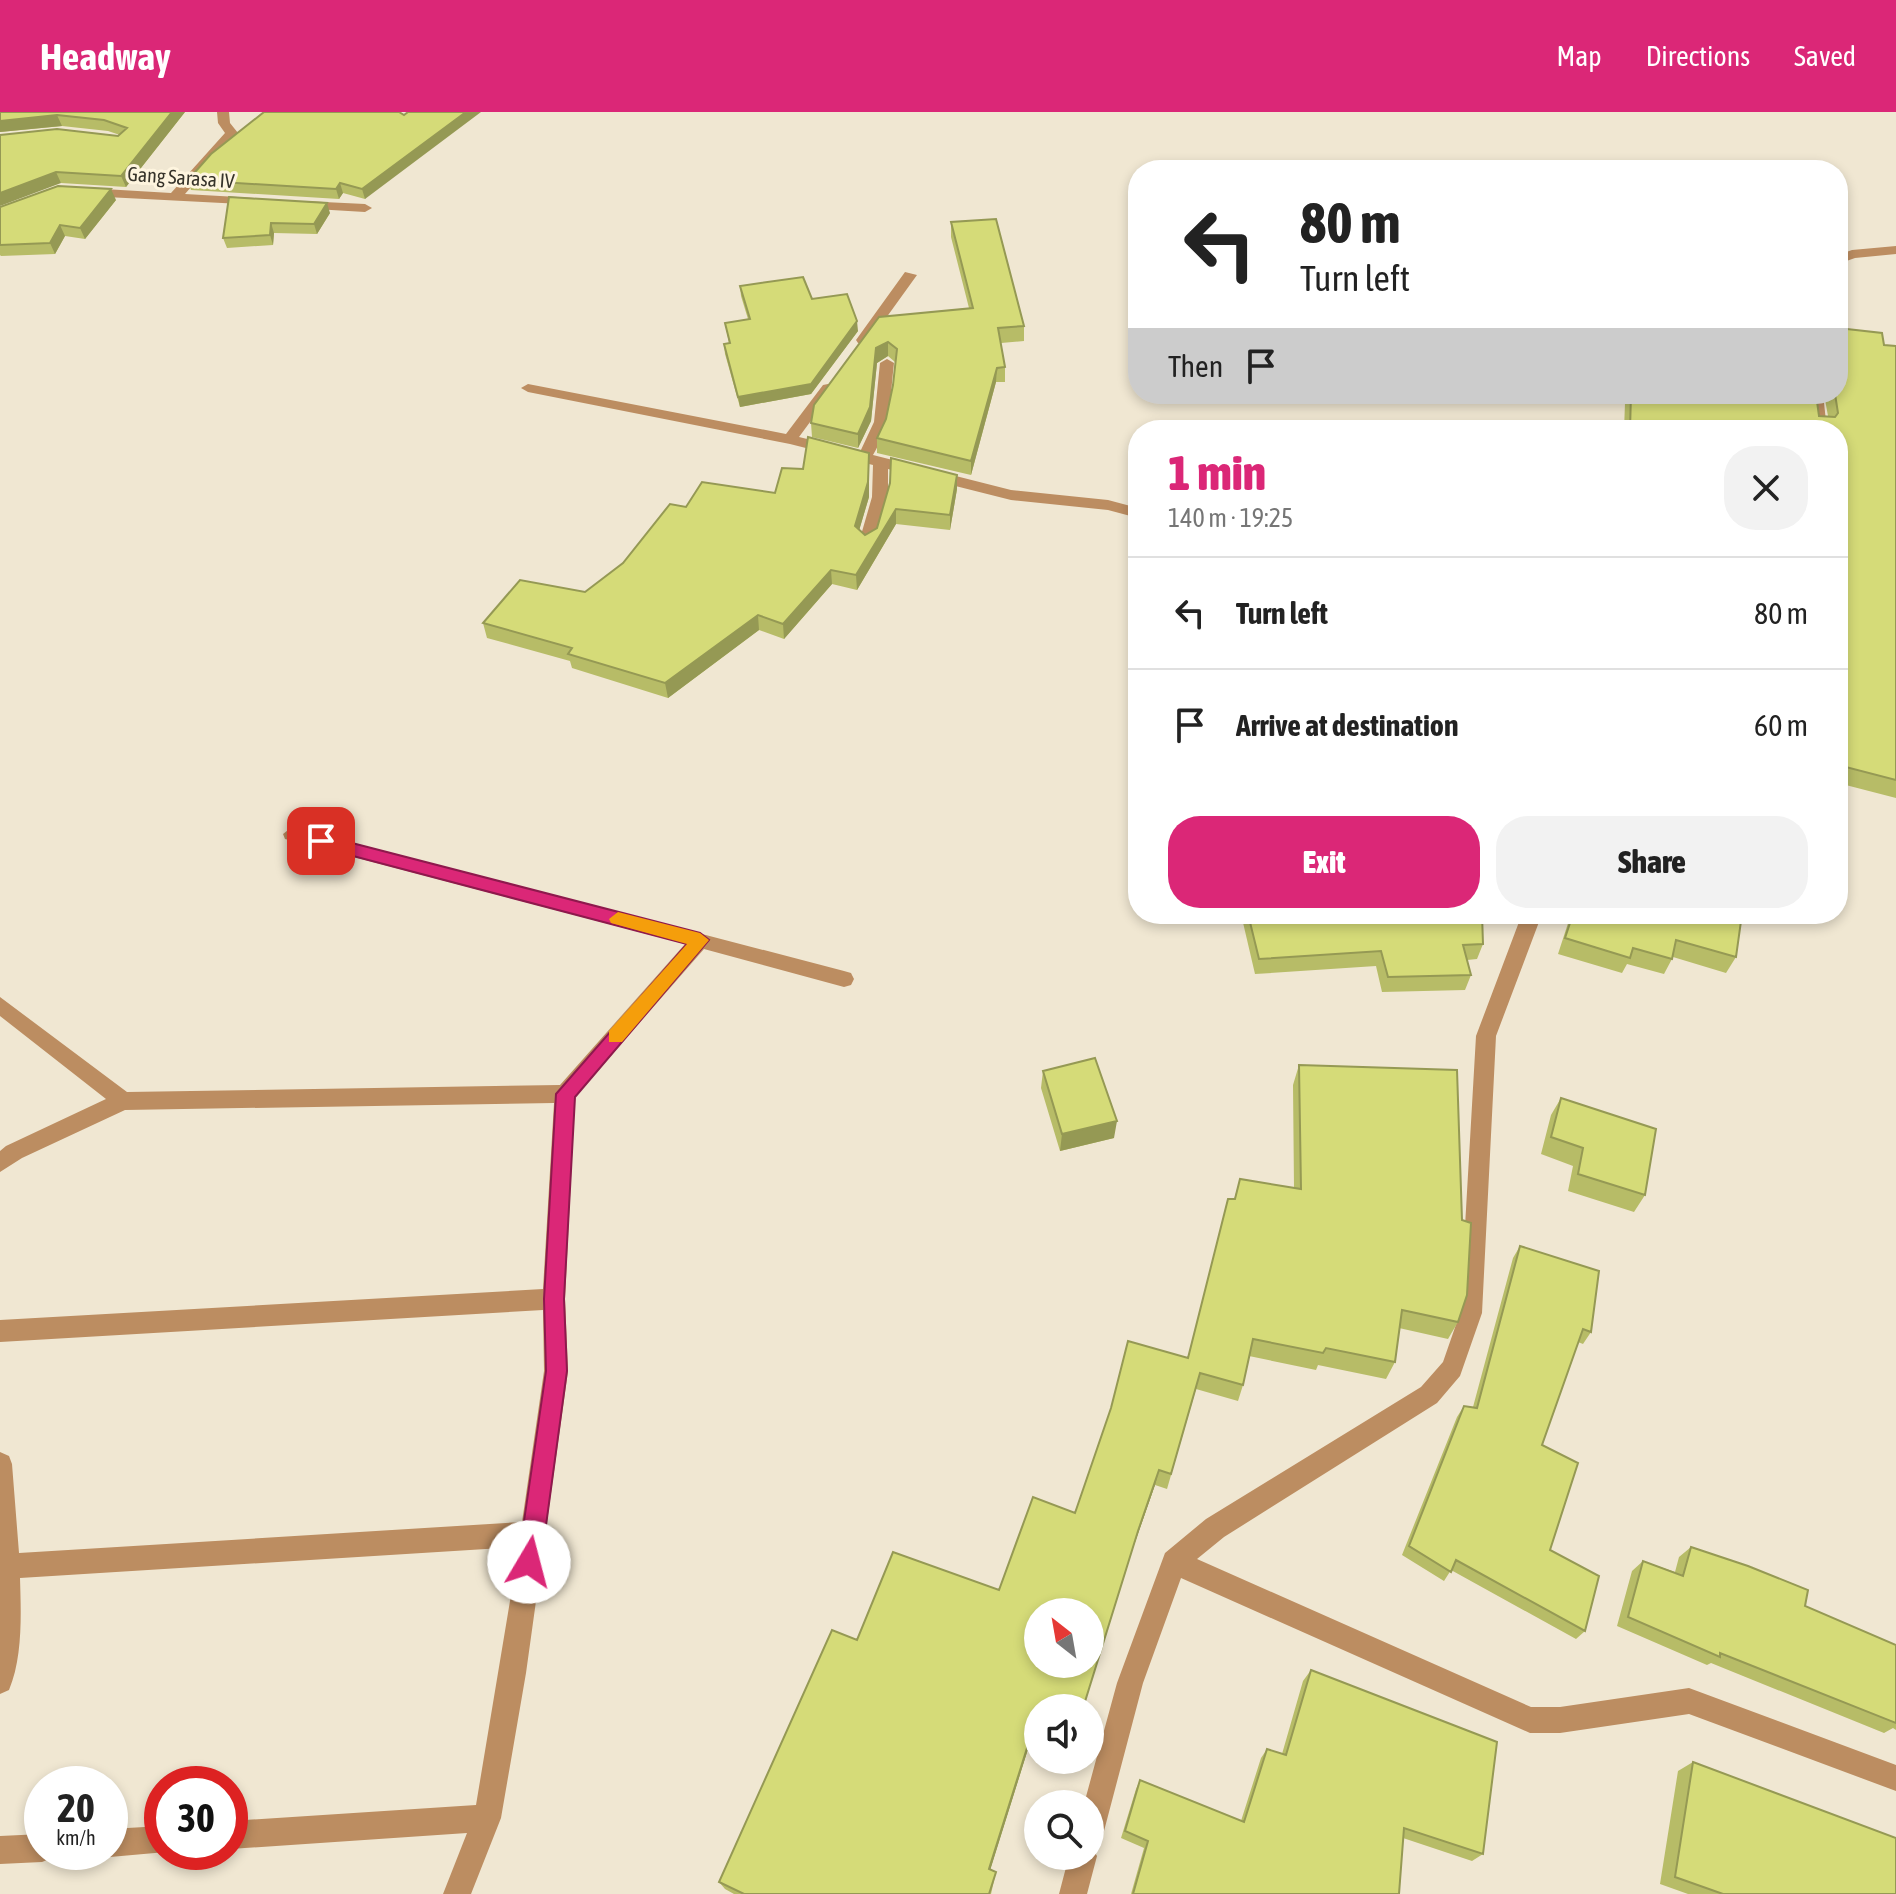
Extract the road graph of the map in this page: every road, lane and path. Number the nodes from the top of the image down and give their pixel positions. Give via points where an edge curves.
1 (223, 112) edge
2 (68, 190) edge
3 (175, 197) junction
4 (265, 203) edge
5 (294, 204) edge
6 (365, 208) dead end
7 (1896, 250) edge
8 (1848, 256) edge
9 (910, 275) dead end
10 (855, 351) edge
11 (887, 363) edge
12 (837, 376) edge
13 (528, 388) dead end
14 (790, 439) junction
15 (864, 458) junction
16 (881, 462) junction
17 (1128, 510) edge
18 (867, 542) edge
19 (292, 834) dead end
20 (1528, 924) edge
21 (700, 940) junction
22 (844, 979) dead end
23 (0, 1005) edge
24 (565, 1094) junction
25 (123, 1101) junction
26 (0, 1163) edge
27 (554, 1299) junction
28 (0, 1331) edge
29 (0, 1464) edge
30 (533, 1534) junction
31 (1174, 1562) junction
32 (9, 1566) junction
33 (0, 1681) edge
34 (1896, 1778) edge
35 (1101, 1790) edge
36 (487, 1818) junction
37 (248, 1834) edge
38 (24, 1849) edge
39 (0, 1850) edge
40 (1079, 1870) edge
41 (457, 1894) edge
42 (1073, 1894) edge

1 - 3 street via 232,133
2 - 3 street, Gang Sarasa IV
3 - 4 street, Gang Sarasa IV
5 - 6 street
7 - 8 street
9 - 10 street
11 - 15 street via 886,409 880,433
12 - 14 street
13 - 14 street
14 - 15 street
15 - 16 street
16 - 17 street via 1011,495
16 - 18 street via 880,497
19 - 21 street
20 - 31 street via 1486,1036 1471,1313 1452,1368 1429,1395 1215,1528
21 - 22 street
21 - 24 street
23 - 25 street
24 - 25 street
24 - 27 street
25 - 26 street
27 - 28 street
27 - 30 street via 556,1371
29 - 32 street
30 - 32 street
30 - 36 street
31 - 34 street via 1530,1720 1689,1701
31 - 35 street via 1130,1683
32 - 33 street via 9,1627
36 - 37 street
36 - 41 street
38 - 39 street
40 - 42 street

